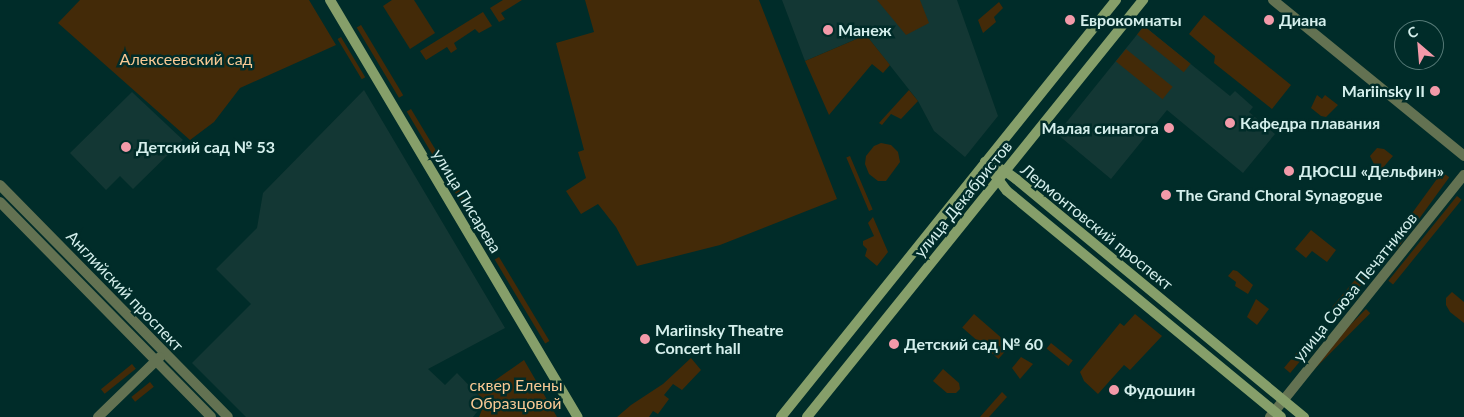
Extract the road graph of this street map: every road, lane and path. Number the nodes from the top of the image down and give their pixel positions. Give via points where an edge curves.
1 (330, 0) edge
2 (1116, 0) edge
3 (1143, 0) edge
4 (1273, 0) edge
5 (1464, 156) edge
6 (985, 162) junction
7 (1005, 171) junction
8 (1464, 175) edge
9 (997, 181) junction
10 (0, 185) edge
11 (0, 202) edge
12 (165, 353) junction
13 (156, 362) junction
14 (1283, 400) junction
15 (1275, 415) edge
16 (98, 417) edge
17 (211, 417) edge
18 (228, 417) edge
19 (578, 417) edge
20 (781, 417) edge
21 (807, 417) edge
22 (1304, 417) edge

1 - 19 main road, улица Писарева
2 - 6 main road, улица Декабристов
3 - 7 main road, улица Декабристов
4 - 5 street
6 - 7 main road, Лермонтовский проспект
6 - 9 main road, Лермонтовский проспект
6 - 20 main road, улица Декабристов
7 - 9 main road, улица Декабристов
7 - 14 main road, Лермонтовский проспект
8 - 14 street, улица Союза Печатников
9 - 15 main road, Лермонтовский проспект
9 - 21 main road, улица Декабристов
10 - 12 street, Английский проспект
11 - 13 street, Английский проспект
12 - 13 street
12 - 18 street, Английский проспект
13 - 16 street
13 - 17 street, Английский проспект
14 - 15 street, улица Союза Печатников
14 - 22 main road, Лермонтовский проспект

